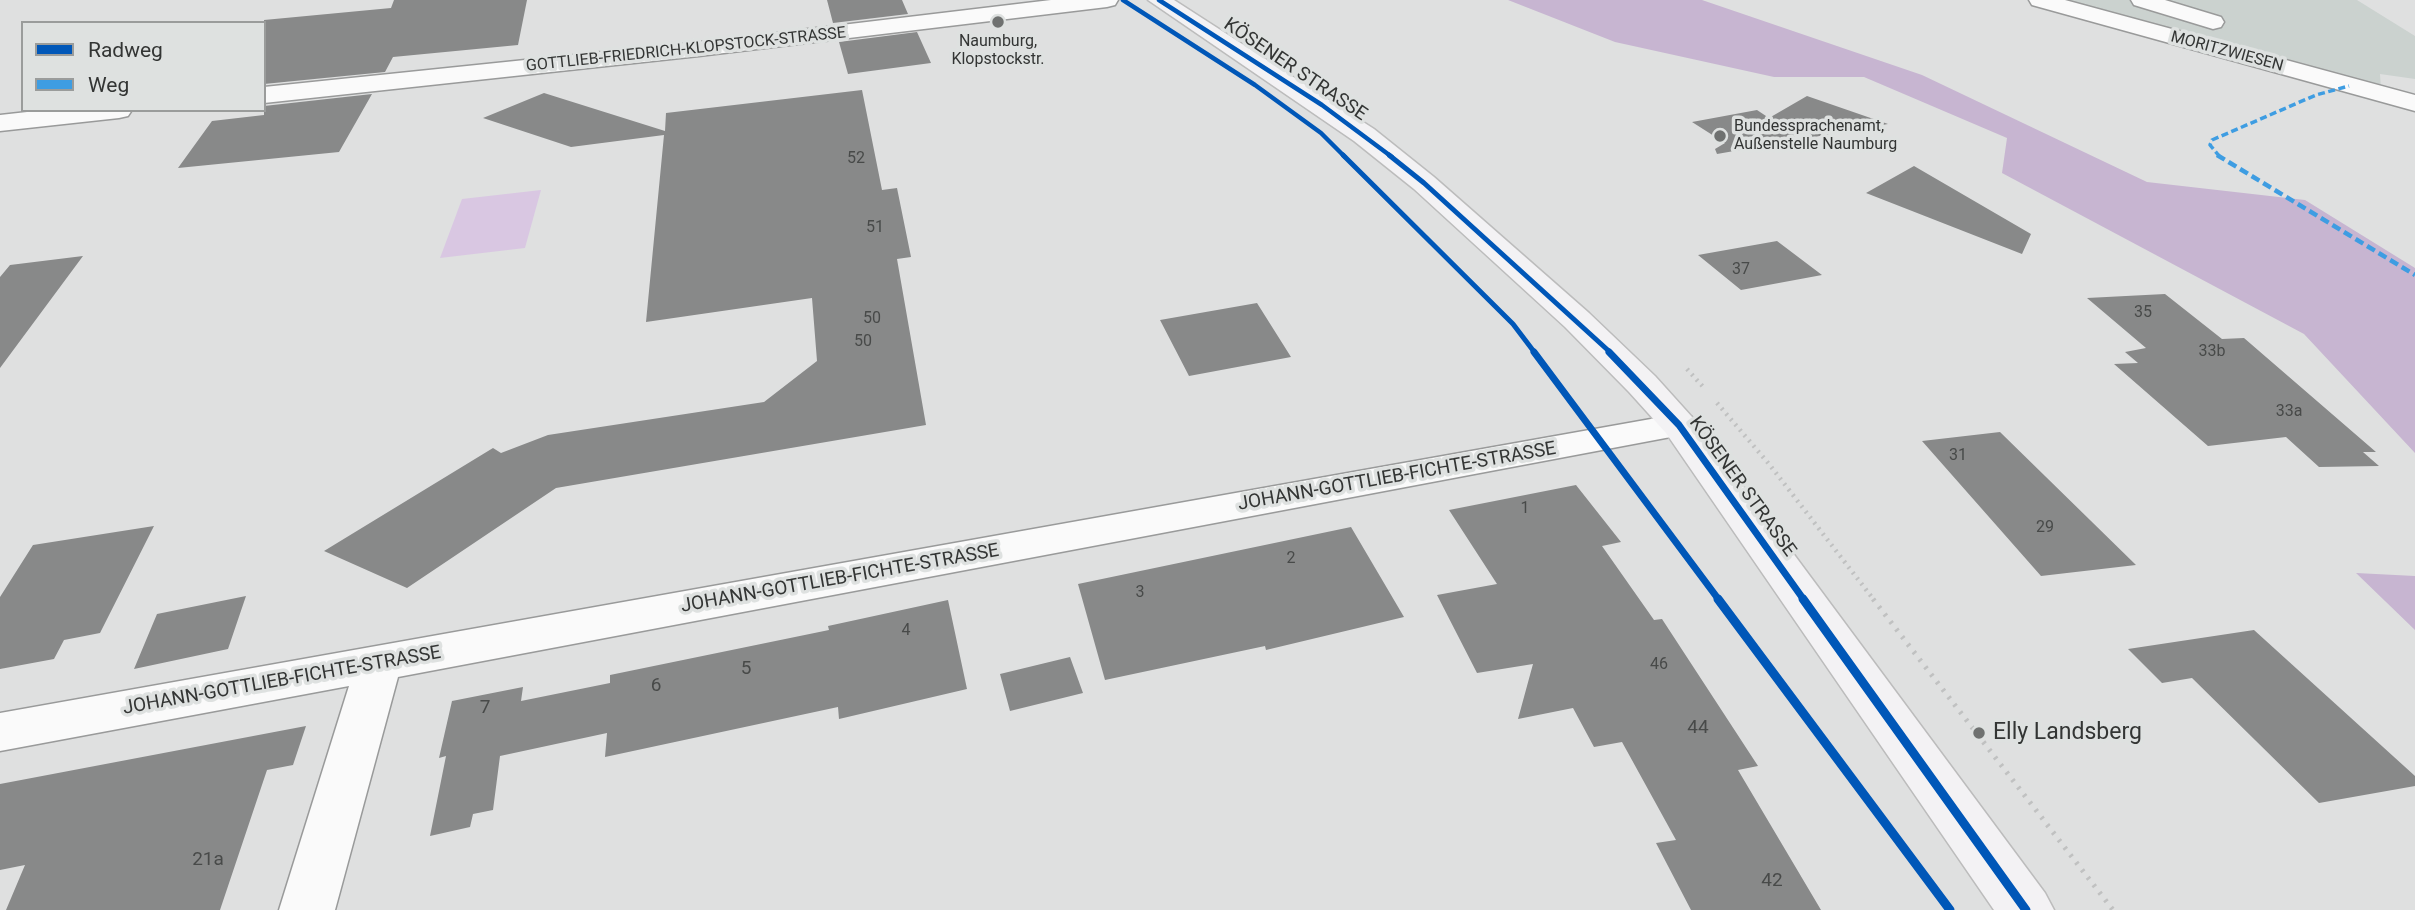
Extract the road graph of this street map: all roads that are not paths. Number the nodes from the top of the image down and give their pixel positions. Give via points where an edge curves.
1 (1107, 0) edge
2 (1159, 0) edge
3 (2040, 0) edge
4 (2142, 0) edge
5 (2229, 27) dead end
6 (2266, 39) dead end
7 (2349, 86) junction
8 (266, 94) edge
9 (2415, 103) edge
10 (101, 112) edge
11 (0, 123) edge
12 (1679, 425) junction
13 (379, 663) junction
14 (0, 732) edge
15 (307, 910) edge
16 (2026, 910) edge

1 - 8 street, GOTTLIEB-FRIEDRICH-KLOPSTOCK-STRASSE via 699,50
2 - 12 main road, KÖSENER STRASSE via 1322,105 1424,183 1611,352
3 - 7 street, MORITZWIESEN
4 - 5 street
6 - 7 street via 2339,61 2350,69
7 - 9 street, MORITZWIESEN
10 - 11 street
12 - 13 street, JOHANN-GOTTLIEB-FICHTE-STRASSE
12 - 16 main road, KÖSENER STRASSE
13 - 14 street, JOHANN-GOTTLIEB-FICHTE-STRASSE
13 - 15 street

